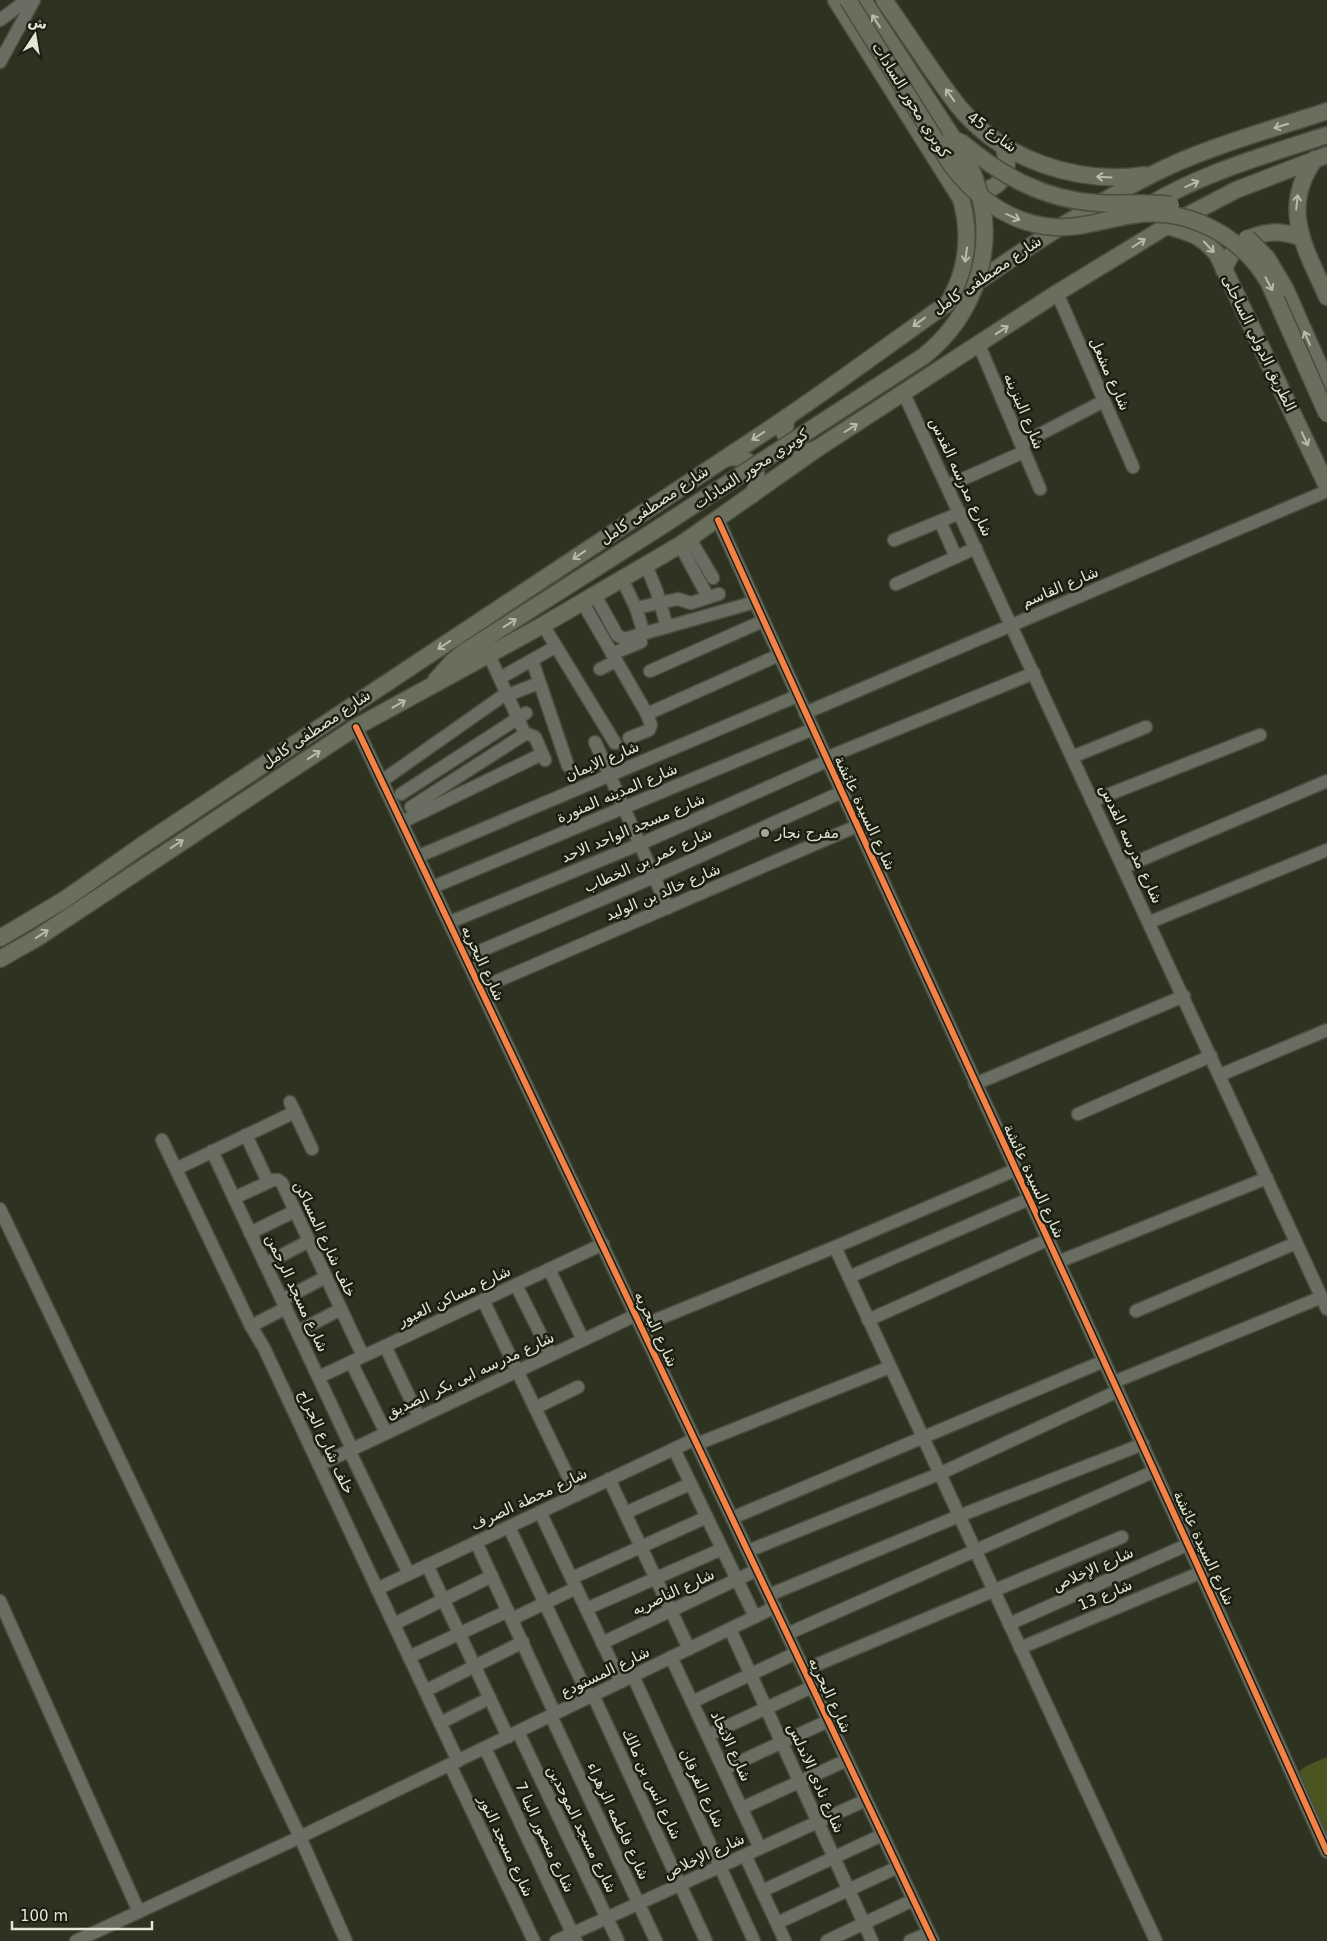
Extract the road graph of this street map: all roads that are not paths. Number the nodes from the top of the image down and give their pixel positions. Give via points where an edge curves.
1 (27, 0) edge
2 (34, 0) edge
3 (836, 0) edge
4 (848, 0) edge
5 (863, 0) edge
6 (884, 0) edge
7 (0, 20) edge
8 (0, 62) edge
9 (1327, 111) edge
10 (951, 134) junction
11 (1327, 135) edge
12 (1002, 144) junction
13 (1321, 157) edge
14 (1152, 174) junction
15 (957, 190) junction
16 (1134, 215) junction
17 (1166, 226) junction
18 (1302, 238) junction
19 (1224, 270) junction
20 (1057, 293) junction
21 (1327, 297) edge
22 (950, 299) junction
23 (979, 345) junction
24 (1327, 383) edge
25 (904, 394) junction
26 (1104, 401) junction
27 (1327, 414) edge
28 (787, 417) junction
29 (822, 446) junction
30 (1022, 448) junction
31 (724, 459) junction
32 (1133, 467) dead end
33 (947, 486) junction
34 (1327, 486) edge
35 (1040, 489) dead end
36 (1327, 492) edge
37 (752, 495) junction
38 (960, 513) junction
39 (718, 520) junction
40 (940, 521) junction
41 (894, 540) dead end
42 (685, 542) junction
43 (976, 548) junction
44 (956, 557) junction
45 (646, 565) junction
46 (713, 578) dead end
47 (622, 579) junction
48 (896, 584) dead end
49 (709, 597) junction
50 (589, 599) junction
51 (755, 602) junction
52 (660, 603) junction
53 (636, 608) junction
54 (703, 617) junction
55 (763, 621) junction
56 (1012, 625) junction
57 (543, 626) junction
58 (667, 627) junction
59 (643, 638) junction
60 (555, 647) junction
61 (488, 655) junction
62 (779, 655) junction
63 (614, 658) junction
64 (532, 660) junction
65 (600, 669) dead end
66 (650, 671) dead end
67 (1034, 673) junction
68 (500, 678) junction
69 (539, 683) junction
70 (432, 686) junction
71 (508, 694) junction
72 (797, 696) junction
73 (805, 712) junction
74 (649, 713) junction
75 (522, 715) junction
76 (356, 727) junction
77 (1146, 727) dead end
78 (813, 729) junction
79 (525, 733) junction
80 (448, 734) junction
81 (1260, 735) dead end
82 (629, 738) dead end
83 (594, 742) dead end
84 (615, 743) dead end
85 (461, 755) junction
86 (1072, 757) junction
87 (827, 759) junction
88 (568, 766) dead end
89 (470, 769) junction
90 (609, 775) junction
91 (386, 778) junction
92 (1327, 781) edge
93 (842, 792) junction
94 (402, 794) junction
95 (1092, 801) junction
96 (624, 808) junction
97 (414, 811) junction
98 (402, 822) junction
99 (857, 826) junction
100 (640, 844) junction
101 (1327, 850) edge
102 (419, 856) junction
103 (1124, 867) junction
104 (654, 877) junction
105 (433, 887) junction
106 (668, 908) junction
107 (450, 922) junction
108 (1150, 922) junction
109 (0, 938) edge
110 (466, 956) junction
111 (0, 959) edge
112 (481, 988) junction
113 (1184, 996) junction
114 (1327, 1030) edge
115 (1212, 1056) junction
116 (1220, 1075) junction
117 (975, 1084) junction
118 (1078, 1114) dead end
119 (246, 1135) junction
120 (162, 1140) dead end
121 (312, 1149) dead end
122 (212, 1151) junction
123 (176, 1169) junction
124 (1015, 1170) junction
125 (1267, 1178) junction
126 (268, 1182) junction
127 (234, 1198) junction
128 (1029, 1199) junction
129 (0, 1209) edge
130 (295, 1212) junction
131 (250, 1233) junction
132 (1047, 1240) junction
133 (309, 1241) junction
134 (1296, 1243) junction
135 (602, 1244) junction
136 (835, 1247) junction
137 (1058, 1262) junction
138 (265, 1264) junction
139 (550, 1269) junction
140 (326, 1277) junction
141 (849, 1277) junction
142 (516, 1285) junction
143 (483, 1300) junction
144 (1324, 1303) edge
145 (284, 1304) junction
146 (341, 1309) junction
147 (1136, 1311) dead end
148 (639, 1320) junction
149 (868, 1320) junction
150 (251, 1326) junction
151 (297, 1332) junction
152 (583, 1340) junction
153 (385, 1346) junction
154 (551, 1355) junction
155 (357, 1359) junction
156 (1104, 1361) junction
157 (890, 1367) junction
158 (517, 1371) junction
159 (318, 1377) junction
160 (578, 1387) dead end
161 (1116, 1387) junction
162 (535, 1408) junction
163 (419, 1417) junction
164 (386, 1433) junction
165 (922, 1438) junction
166 (696, 1441) junction
167 (1143, 1444) junction
168 (351, 1449) junction
169 (674, 1449) junction
170 (319, 1464) junction
171 (1155, 1471) junction
172 (939, 1474) junction
173 (609, 1480) junction
174 (690, 1484) junction
175 (577, 1495) junction
176 (540, 1512) junction
177 (625, 1514) junction
178 (959, 1516) junction
179 (707, 1517) junction
180 (732, 1518) junction
181 (509, 1527) junction
182 (1122, 1537) dead end
183 (476, 1542) junction
184 (1189, 1544) junction
185 (641, 1547) junction
186 (722, 1549) junction
187 (748, 1551) junction
188 (975, 1551) junction
189 (427, 1565) junction
190 (757, 1570) junction
191 (1202, 1572) junction
192 (409, 1574) junction
193 (492, 1576) junction
194 (656, 1578) junction
195 (737, 1580) junction
196 (574, 1583) junction
197 (377, 1589) junction
198 (993, 1590) junction
199 (769, 1595) junction
200 (443, 1600) junction
201 (0, 1601) edge
202 (545, 1603) junction
203 (775, 1608) junction
204 (586, 1609) junction
205 (671, 1610) junction
206 (510, 1615) junction
207 (756, 1617) junction
208 (394, 1624) junction
209 (1009, 1624) junction
210 (730, 1629) junction
211 (459, 1634) junction
212 (787, 1634) junction
213 (522, 1642) junction
214 (602, 1643) junction
215 (1020, 1648) junction
216 (689, 1649) junction
217 (796, 1653) junction
218 (409, 1657) junction
219 (671, 1658) junction
220 (475, 1666) junction
221 (804, 1670) junction
222 (751, 1674) junction
223 (633, 1676) junction
224 (621, 1682) junction
225 (812, 1687) junction
226 (425, 1691) junction
227 (591, 1696) junction
228 (490, 1698) junction
229 (692, 1702) junction
230 (766, 1708) junction
231 (553, 1715) junction
232 (828, 1721) junction
233 (440, 1723) junction
234 (513, 1734) junction
235 (708, 1735) junction
236 (782, 1742) junction
237 (485, 1748) junction
238 (847, 1760) junction
239 (454, 1763) junction
240 (724, 1769) junction
241 (800, 1782) junction
242 (866, 1800) junction
243 (742, 1808) junction
244 (818, 1822) junction
245 (882, 1835) junction
246 (300, 1837) junction
247 (760, 1848) junction
248 (1327, 1852) edge
249 (745, 1855) junction
250 (834, 1858) junction
251 (720, 1866) junction
252 (898, 1867) junction
253 (680, 1884) junction
254 (849, 1890) junction
255 (762, 1891) junction
256 (913, 1900) junction
257 (639, 1903) junction
258 (139, 1912) junction
259 (607, 1918) junction
260 (777, 1923) junction
261 (864, 1923) junction
262 (575, 1937) edge
263 (931, 1937) edge
264 (76, 1941) edge
265 (346, 1941) edge
266 (534, 1941) edge
267 (556, 1941) edge
268 (618, 1941) edge
269 (656, 1941) edge
270 (706, 1941) edge
271 (754, 1941) edge
272 (785, 1941) edge
273 (827, 1941) edge
274 (872, 1941) edge
275 (910, 1941) edge
276 (1156, 1941) edge

1 - 7 street
2 - 8 street
3 - 15 main road
4 -> 16 main road, كوبري محور السادات, bridge via 952,166 987,202 1019,220 1055,227
10 -> 5 main road, كوبري محور السادات
12 -> 6 main road, شارع 45 via 959,107
9 -> 14 main road, شارع مصطفى كامل via 1240,139
24 -> 10 main road, كوبري محور السادات, bridge via 1275,268 1250,240 1229,225 1181,206 1084,202 1041,192 1003,174
70 -> 10 main road, كوبري محور السادات, bridge via 441,672 464,652 938,345 971,300 980,276 984,236 976,181
16 -> 11 main road, كوبري محور السادات, bridge via 1196,182
14 -> 12 main road, شارع 45 via 1115,177 1078,174 1034,161
12 - 15 main road via 1008,162 1000,182 986,190
13 - 17 main road, شارع مصطفى كامل via 1236,190
18 -> 13 main road via 1296,203 1302,180
14 - 22 main road, شارع مصطفى كامل via 1061,226
15 -> 22 main road via 965,212 967,250 961,276
16 -> 27 main road, كوبري محور السادات, bridge via 1161,214 1200,223 1224,234 1249,255 1274,291
17 -> 19 main road, الطريق الدولي الساحلى via 1195,234 1206,242 1217,254
20 -> 17 main road, شارع مصطفى كامل
18 - 19 main road via 1278,231 1253,236 1234,250
18 - 21 main road
19 -> 34 main road, الطريق الدولي الساحلى
23 -> 20 main road, شارع مصطفى كامل
20 - 26 street, شارع مشعل
22 -> 28 main road, شارع مصطفى كامل
23 - 25 main road, شارع مصطفى كامل
23 - 30 street, شارع البنزينه
29 -> 25 main road, شارع مصطفى كامل
25 - 33 street, شارع مدرسه القدس
26 - 30 street
26 - 32 street, شارع مشعل
28 - 29 main road via 784,432 792,446 807,451
28 -> 31 main road, شارع مصطفى كامل
29 - 37 main road, شارع مصطفى كامل
30 - 33 street
30 - 35 street, شارع البنزينه
31 - 37 main road via 738,457 750,463 758,475
31 -> 109 main road, شارع مصطفى كامل via 140,846 64,900
33 - 38 street, شارع مدرسه القدس
36 - 56 street, شارع القاسم
37 - 39 main road, شارع مصطفى كامل
38 - 40 street
38 - 43 street, شارع مدرسه القدس
39 - 42 main road, شارع مصطفى كامل
39 - 51 street, شارع السيدة عائشة
40 - 41 street
40 - 44 street
42 - 45 main road, شارع مصطفى كامل
42 - 46 street
42 - 49 street
43 - 44 street
43 - 56 street, شارع مدرسه القدس
44 - 48 street
45 - 47 main road, شارع مصطفى كامل
45 - 52 street
47 - 50 main road, شارع مصطفى كامل
47 - 53 street
49 - 52 street via 689,603 678,599
49 - 54 street
50 - 57 main road, شارع مصطفى كامل
50 - 59 street via 619,637
50 - 63 street
51 - 54 street
51 - 55 street, شارع السيدة عائشة
52 - 53 street
52 - 58 street
53 - 59 street
54 - 58 street
55 - 62 street, شارع السيدة عائشة
55 - 66 street
56 - 67 street, شارع مدرسه القدس
56 - 73 street, شارع القاسم
57 - 60 street
57 - 61 main road, شارع مصطفى كامل
58 - 59 street
59 - 63 street
60 - 64 street
60 - 84 street
61 - 68 street
61 - 70 main road, شارع مصطفى كامل
62 - 72 street, شارع السيدة عائشة
62 - 74 street
63 - 65 street
63 - 74 street
64 - 68 street
64 - 69 street
67 - 86 street, شارع مدرسه القدس
67 - 87 street, شارع مسجد الواحد الاحد
68 - 71 street
69 - 71 street
69 - 88 street
76 -> 70 main road, شارع مصطفى كامل
71 - 75 street
71 - 80 street
72 - 73 street, شارع السيدة عائشة
72 - 90 street, شارع الايمان
73 - 78 street, شارع السيدة عائشة
74 - 82 street via 650,728
75 - 79 street
75 - 85 street
76 - 91 street, شارع البحريه
111 -> 76 main road, شارع مصطفى كامل via 37,938
77 - 86 street
78 - 87 street, شارع السيدة عائشة
78 - 96 street, شارع المدينه المنورة
79 - 89 street
79 - 97 street via 535,737 544,757
80 - 85 street
80 - 91 street
81 - 95 street
83 - 90 street
85 - 89 street
85 - 94 street
86 - 95 street, شارع مدرسه القدس
87 - 93 street, شارع السيدة عائشة
87 - 100 street, شارع مسجد الواحد الاحد
89 - 97 street
90 - 96 street
90 - 102 street, شارع الايمان
91 - 94 street
91 - 98 street, شارع البحريه
92 - 103 street
93 - 99 street, شارع السيدة عائشة
93 - 104 street, شارع عمر بن الخطاب
94 - 97 street
95 - 103 street, شارع مدرسه القدس
96 - 100 street
96 - 105 street, شارع المدينه المنورة
97 - 98 street
98 - 102 street, شارع البحريه
99 - 106 street, شارع خالد بن الوليد
99 - 117 street, شارع السيدة عائشة
100 - 104 street
100 - 107 street, شارع مسجد الواحد الاحد
101 - 108 street
102 - 105 street, شارع البحريه
103 - 108 street, شارع مدرسه القدس
104 - 106 street
104 - 110 street, شارع عمر بن الخطاب
105 - 107 street, شارع البحريه
106 - 112 street, شارع خالد بن الوليد
107 - 110 street, شارع البحريه
108 - 113 street, شارع مدرسه القدس
110 - 112 street, شارع البحريه
112 - 135 street, شارع البحريه
113 - 115 street, شارع مدرسه القدس
113 - 117 street
114 - 116 street
115 - 116 street, شارع مدرسه القدس
115 - 118 street
116 - 125 street, شارع مدرسه القدس
117 - 124 street, شارع السيدة عائشة
119 - 121 street via 292,1107
119 - 122 street
119 - 126 street
120 - 123 street, خلف شارع الجراج
122 - 123 street
122 - 127 street, شارع مسجد الرحمن
123 - 150 street, خلف شارع الجراج
124 - 128 street, شارع السيدة عائشة
124 - 136 street, شارع مدرسه ابى بكر الصديق
125 - 134 street, شارع مدرسه القدس
125 - 137 street
126 - 127 street, خلف شارع المساكن
126 - 130 street, خلف شارع المساكن via 280,1181
127 - 131 street, شارع مسجد الرحمن
128 - 132 street, شارع السيدة عائشة
128 - 141 street
129 - 246 street
130 - 131 street
130 - 133 street, خلف شارع المساكن
131 - 138 street, شارع مسجد الرحمن
132 - 137 street, شارع السيدة عائشة
132 - 149 street
133 - 138 street
133 - 140 street, خلف شارع المساكن
134 - 144 street, شارع مدرسه القدس
134 - 147 street
135 - 139 street, شارع مساكن العبور
135 - 148 street, شارع البحريه
136 - 141 street
136 - 148 street, شارع مدرسه ابى بكر الصديق
137 - 156 street, شارع السيدة عائشة
138 - 145 street, شارع مسجد الرحمن
139 - 142 street, شارع مساكن العبور
139 - 152 street
140 - 145 street
140 - 146 street, خلف شارع المساكن
141 - 149 street
142 - 143 street, شارع مساكن العبور
142 - 154 street
143 - 153 street, شارع مساكن العبور
143 - 158 street
144 - 161 street
145 - 150 street
145 - 151 street, شارع مسجد الرحمن
146 - 151 street
146 - 155 street, خلف شارع المساكن
148 - 152 street, شارع مدرسه ابى بكر الصديق
148 - 166 street, شارع البحريه
149 - 157 street
150 - 170 street, خلف شارع الجراج
151 - 159 street, شارع مسجد الرحمن
152 - 154 street, شارع مدرسه ابى بكر الصديق
153 - 155 street, شارع مساكن العبور
153 - 163 street
154 - 158 street, شارع مدرسه ابى بكر الصديق
155 - 159 street, شارع مساكن العبور
155 - 164 street, خلف شارع المساكن
156 - 161 street, شارع السيدة عائشة
156 - 165 street
157 - 165 street
157 - 166 street, شارع محطة الصرف
158 - 162 street
158 - 163 street, شارع مدرسه ابى بكر الصديق
159 - 168 street, شارع مسجد الرحمن
160 - 162 street
161 - 167 street, شارع السيدة عائشة
161 - 172 street
162 - 175 street
163 - 164 street, شارع مدرسه ابى بكر الصديق
164 - 168 street, شارع مدرسه ابى بكر الصديق
165 - 172 street
165 - 180 street
166 - 169 street, شارع محطة الصرف
166 - 180 street, شارع البحريه
167 - 171 street, شارع السيدة عائشة
167 - 178 street
168 - 170 street, شارع مدرسه ابى بكر الصديق
168 - 192 street, شارع مسجد الرحمن
169 - 173 street, شارع محطة الصرف
169 - 174 street
170 - 197 street, خلف شارع الجراج
171 - 184 street, شارع السيدة عائشة
171 - 188 street
172 - 178 street
172 - 187 street
173 - 175 street, شارع محطة الصرف
173 - 177 street
174 - 177 street
174 - 179 street
175 - 176 street, شارع محطة الصرف
176 - 181 street, شارع محطة الصرف
176 - 196 street
177 - 185 street
178 - 188 street
178 - 199 street
179 - 185 street
179 - 186 street
180 - 187 street, شارع البحريه
181 - 183 street, شارع محطة الصرف
181 - 202 street, شارع انس بن مالك
182 - 198 street
183 - 189 street, شارع محطة الصرف
183 - 193 street, شارع فاطمه الزهراء
184 - 191 street, شارع السيدة عائشة
184 - 209 street, شارع الإخلاص
185 - 194 street
185 - 196 street
186 - 194 street
186 - 195 street
187 - 190 street, شارع البحريه
188 - 198 street
188 - 212 street
189 - 192 street, شارع محطة الصرف
189 - 200 street, شارع مسجد الموحدين
190 - 195 street, شارع الناصريه
190 - 199 street, شارع البحريه
191 - 215 street, شارع 13
191 - 248 street, شارع السيدة عائشة
192 - 197 street, شارع محطة الصرف
193 - 200 street
193 - 206 street, شارع فاطمه الزهراء
194 - 204 street
194 - 205 street
195 - 205 street, شارع الناصريه
195 - 207 street
196 - 202 street
196 - 204 street
197 - 208 street, خلف شارع الجراج
198 - 209 street
198 - 221 street
199 - 203 street, شارع البحريه
200 - 208 street
200 - 211 street, شارع مسجد الموحدين
201 - 258 street
202 - 206 street
202 - 227 street, شارع انس بن مالك
203 - 207 street, شارع المستودع
203 - 212 street, شارع البحريه
204 - 214 street
205 - 214 street, شارع الناصريه
205 - 216 street
206 - 211 street
206 - 213 street, شارع فاطمه الزهراء
207 - 210 street, شارع المستودع
208 - 218 street, خلف شارع الجراج
209 - 215 street
210 - 216 street, شارع المستودع
210 - 222 street, شارع نادى الاندلس
211 - 218 street
211 - 220 street, شارع مسجد الموحدين
212 - 217 street, شارع البحريه
213 - 220 street
213 - 231 street, شارع فاطمه الزهراء
214 - 224 street
215 - 276 street
216 - 219 street, شارع المستودع
217 - 221 street, شارع البحريه
217 - 222 street
218 - 226 street, خلف شارع الجراج
219 - 223 street, شارع المستودع
219 - 229 street, شارع الاتحاد
220 - 226 street
220 - 228 street, شارع مسجد الموحدين
221 - 225 street, شارع البحريه
222 - 229 street
222 - 230 street, شارع نادى الاندلس
223 - 224 street, شارع المستودع
223 - 251 street, شارع الفرقان
224 - 227 street, شارع المستودع
225 - 230 street
225 - 232 street, شارع البحريه
226 - 233 street, خلف شارع الجراج
227 - 231 street, شارع المستودع
227 - 253 street, شارع انس بن مالك
228 - 233 street
228 - 234 street, شارع مسجد الموحدين
229 - 235 street, شارع الاتحاد
230 - 235 street
230 - 236 street, شارع نادى الاندلس
231 - 234 street, شارع المستودع
231 - 257 street, شارع فاطمه الزهراء
232 - 236 street
232 - 238 street, شارع البحريه
233 - 239 street, خلف شارع الجراج
234 - 237 street, شارع المستودع
234 - 259 street, شارع مسجد الموحدين
235 - 240 street, شارع الاتحاد
236 - 240 street
236 - 241 street, شارع نادى الاندلس
237 - 239 street, شارع المستودع
237 - 262 street, شارع منصور البنا 7
238 - 241 street
238 - 242 street, شارع البحريه
239 - 246 street, شارع المستودع
239 - 266 street, شارع مسجد النور
240 - 243 street, شارع الاتحاد
241 - 243 street
241 - 244 street, شارع نادى الاندلس
242 - 244 street, شارع الإخلاص
242 - 245 street, شارع البحريه
243 - 247 street, شارع الاتحاد
244 - 247 street, شارع الإخلاص
244 - 250 street, شارع نادى الاندلس
245 - 250 street
245 - 252 street, شارع البحريه
246 - 258 street, شارع المستودع
246 - 265 street
247 - 249 street, شارع الإخلاص
249 - 251 street, شارع الإخلاص
249 - 255 street
250 - 254 street, شارع نادى الاندلس
250 - 255 street
251 - 253 street, شارع الإخلاص
251 - 271 street, شارع الفرقان
252 - 254 street
252 - 256 street, شارع البحريه
253 - 257 street, شارع الإخلاص
253 - 270 street, شارع انس بن مالك
254 - 260 street
254 - 261 street, شارع نادى الاندلس
255 - 260 street
256 - 261 street
256 - 263 street, شارع البحريه
257 - 259 street, شارع الإخلاص
257 - 269 street, شارع فاطمه الزهراء
258 - 264 street, شارع المستودع
259 - 262 street, شارع الإخلاص
259 - 268 street, شارع مسجد الموحدين
260 - 272 street
261 - 273 street
261 - 274 street, شارع نادى الاندلس
262 - 267 street, شارع الإخلاص
263 - 275 street

